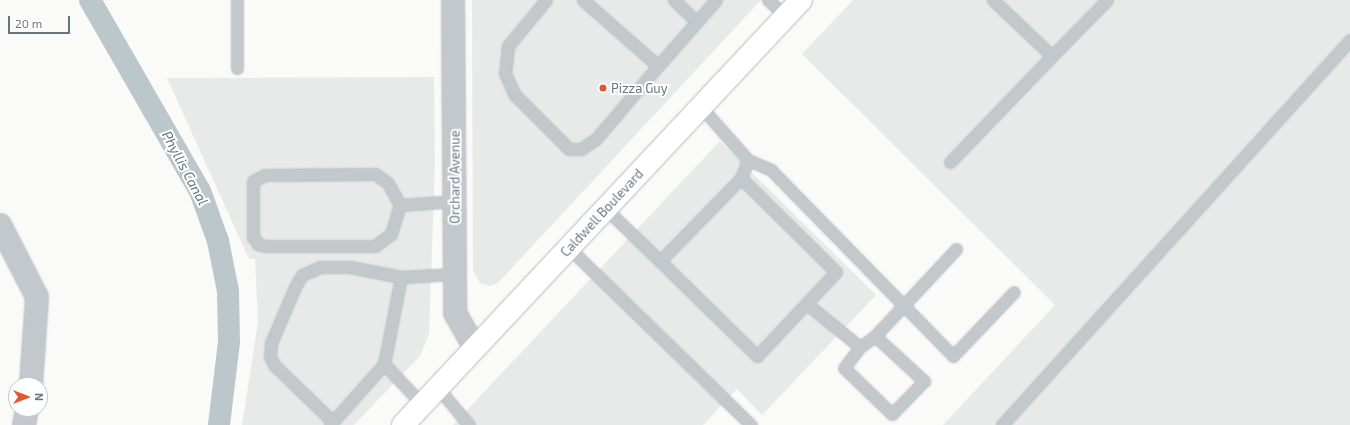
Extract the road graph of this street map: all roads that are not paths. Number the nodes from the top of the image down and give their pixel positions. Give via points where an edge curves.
1 (237, 0) edge
2 (453, 0) edge
3 (546, 0) edge
4 (583, 0) edge
5 (674, 0) edge
6 (716, 0) edge
7 (768, 0) edge
8 (801, 0) edge
9 (993, 0) edge
10 (1107, 0) edge
11 (786, 16) junction
12 (696, 21) junction
13 (1350, 40) edge
14 (1052, 56) junction
15 (658, 66) junction
16 (237, 68) dead end
17 (702, 108) junction
18 (748, 160) junction
19 (950, 162) dead end
20 (741, 178) junction
21 (456, 202) junction
22 (400, 205) junction
23 (605, 208) junction
24 (0, 225) edge
25 (569, 248) junction
26 (956, 249) dead end
27 (660, 261) junction
28 (455, 274) junction
29 (401, 277) junction
30 (1014, 292) dead end
31 (807, 304) junction
32 (904, 305) junction
33 (875, 336) junction
34 (860, 347) junction
35 (475, 348) junction
36 (384, 364) junction
37 (32, 377) edge
38 (438, 388) junction
39 (422, 404) junction
40 (330, 423) edge
41 (403, 425) edge
42 (469, 425) edge
43 (750, 425) edge
44 (1002, 425) edge

1 - 16 lane
2 - 21 street, Orchard Avenue
3 - 15 lane via 508,46 505,73 515,95 569,148 581,148 596,139
4 - 15 lane
5 - 12 lane
6 - 12 lane
7 - 11 lane
8 - 11 main road, Caldwell Boulevard
9 - 14 lane
10 - 14 lane
11 - 17 main road, Caldwell Boulevard
12 - 15 lane
13 - 44 lane
14 - 19 lane
17 - 18 lane
17 - 23 main road, Caldwell Boulevard
18 - 20 lane
18 - 32 lane via 772,170
20 - 27 lane
20 - 31 lane via 836,272
21 - 22 lane
21 - 28 street, Orchard Avenue
22 - 22 lane via 391,234 376,246 265,246 258,244 253,237 252,181 265,175 376,174 388,183
23 - 25 main road, Caldwell Boulevard
23 - 27 lane
24 - 37 street via 37,297
25 - 35 main road, Caldwell Boulevard
25 - 43 lane
26 - 32 lane
27 - 31 lane via 757,356
28 - 29 lane
28 - 35 street, Orchard Avenue via 454,313
29 - 36 lane
29 - 40 lane via 350,267 320,267 302,275 296,285 271,342 270,357 275,366
30 - 32 lane via 953,356
31 - 34 lane
32 - 33 lane
33 - 34 lane
33 - 34 lane via 924,381 892,414 844,368
35 - 38 main road, Caldwell Boulevard
36 - 39 lane
36 - 40 lane
38 - 39 main road, Caldwell Boulevard
38 - 42 lane
39 - 41 main road, Caldwell Boulevard

